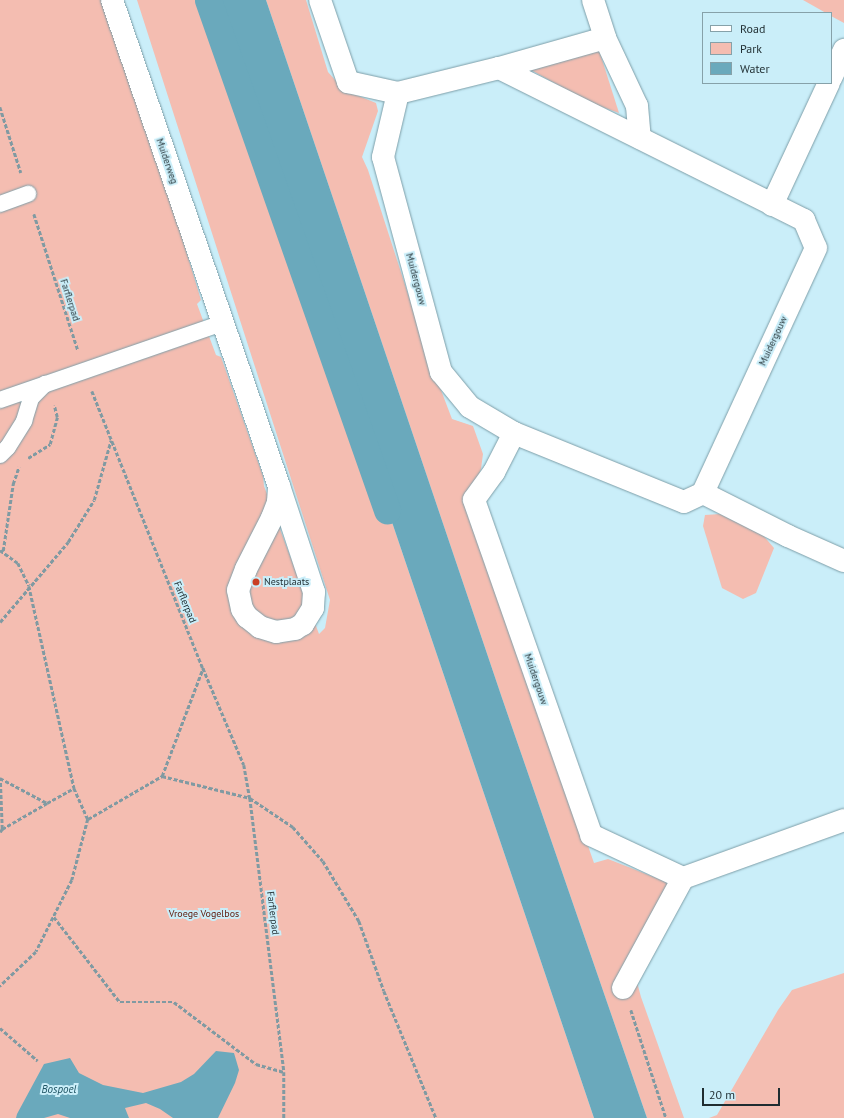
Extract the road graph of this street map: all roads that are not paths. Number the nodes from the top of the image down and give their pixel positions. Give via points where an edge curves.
1 (112, 0) edge
2 (320, 0) edge
3 (593, 0) edge
4 (605, 38) junction
5 (844, 50) edge
6 (499, 68) junction
7 (832, 76) edge
8 (829, 84) edge
9 (398, 93) junction
10 (640, 138) junction
11 (28, 194) road end
12 (0, 204) edge
13 (772, 205) junction
14 (222, 323) junction
15 (46, 382) junction
16 (0, 400) edge
17 (514, 433) junction
18 (0, 455) edge
19 (279, 486) junction
20 (703, 493) junction
21 (844, 561) edge
22 (844, 820) edge
23 (683, 878) junction
24 (623, 988) road end

1 - 14 street, Muiderweg
2 - 9 street via 348,82
3 - 4 street
4 - 6 street
4 - 10 street via 637,106
5 - 7 street
6 - 9 street
6 - 10 street, Muidergouw
8 - 13 street
9 - 17 street, Muidergouw via 383,158 441,372 470,406
10 - 13 street, Muidergouw
11 - 12 lane
13 - 20 street, Muidergouw via 804,220 816,248
14 - 15 lane
14 - 19 street, Muiderweg
15 - 16 lane
15 - 18 lane via 31,398 24,421
17 - 20 street, Muidergouw via 684,502
17 - 23 street, Muidergouw via 494,472 474,500 591,835
19 - 19 street via 278,502 272,518 238,590 242,610 247,617 260,628 276,632 295,629 302,624 313,608 314,592
20 - 21 street
22 - 23 street
23 - 24 street

